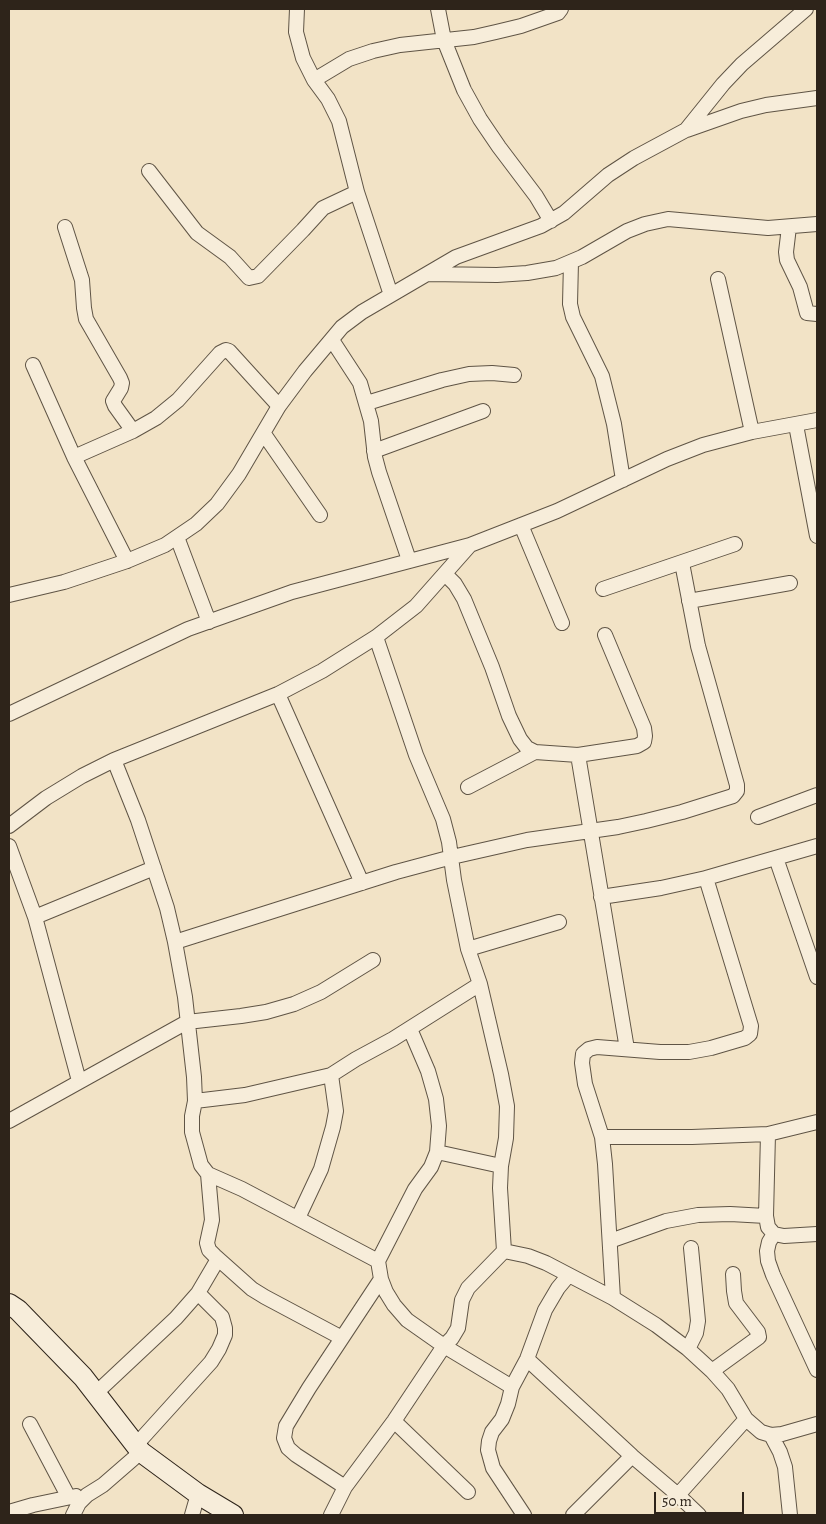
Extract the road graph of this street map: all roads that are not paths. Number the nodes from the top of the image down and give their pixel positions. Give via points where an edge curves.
1 (298, 9) edge
2 (438, 9) edge
3 (561, 9) edge
4 (806, 9) edge
5 (444, 40) junction
6 (314, 80) junction
7 (817, 98) edge
8 (686, 130) junction
9 (149, 171) dead end
10 (357, 192) junction
11 (551, 221) junction
12 (817, 224) edge
13 (66, 227) dead end
14 (789, 227) junction
15 (571, 262) junction
16 (427, 274) junction
17 (718, 280) dead end
18 (391, 294) junction
19 (817, 314) edge
20 (332, 340) junction
21 (33, 365) dead end
22 (514, 375) dead end
23 (366, 403) junction
24 (279, 406) junction
25 (483, 411) dead end
26 (817, 420) edge
27 (796, 425) junction
28 (133, 431) junction
29 (752, 432) junction
30 (264, 434) junction
31 (374, 450) junction
32 (74, 457) junction
33 (623, 480) junction
34 (320, 515) dead end
35 (521, 526) junction
36 (177, 536) junction
37 (817, 536) edge
38 (735, 544) dead end
39 (470, 545) junction
40 (409, 560) junction
41 (127, 561) junction
42 (682, 563) junction
43 (444, 574) junction
44 (790, 583) dead end
45 (603, 589) dead end
46 (9, 594) edge
47 (689, 601) junction
48 (209, 622) junction
49 (562, 623) dead end
50 (605, 635) dead end
51 (376, 637) junction
52 (278, 694) junction
53 (9, 714) edge
54 (535, 752) junction
55 (578, 755) junction
56 (114, 760) junction
57 (468, 787) dead end
58 (817, 795) edge
59 (758, 817) dead end
60 (9, 826) edge
61 (590, 831) junction
62 (9, 846) edge
63 (817, 846) edge
64 (452, 857) junction
65 (776, 858) junction
66 (154, 868) junction
67 (706, 878) junction
68 (362, 883) junction
69 (601, 897) junction
70 (35, 917) junction
71 (559, 922) dead end
72 (175, 942) junction
73 (468, 949) junction
74 (374, 960) dead end
75 (817, 977) edge
76 (480, 984) junction
77 (187, 1022) junction
78 (410, 1029) junction
79 (627, 1049) junction
80 (331, 1075) junction
81 (78, 1081) junction
82 (195, 1101) junction
83 (9, 1121) edge
84 (817, 1122) edge
85 (768, 1134) junction
86 (602, 1137) junction
87 (437, 1152) junction
88 (501, 1166) junction
89 (208, 1174) junction
90 (766, 1216) junction
91 (298, 1218) junction
92 (774, 1234) junction
93 (817, 1234) edge
94 (610, 1241) junction
95 (691, 1248) dead end
96 (504, 1251) junction
97 (218, 1259) junction
98 (378, 1261) junction
99 (733, 1274) dead end
100 (568, 1276) junction
101 (381, 1279) junction
102 (198, 1293) junction
103 (613, 1298) junction
104 (9, 1304) edge
105 (342, 1338) junction
106 (444, 1346) junction
107 (688, 1350) junction
108 (527, 1358) junction
109 (817, 1370) edge
110 (712, 1371) junction
111 (512, 1387) junction
112 (95, 1394) junction
113 (746, 1419) junction
114 (394, 1421) junction
115 (30, 1424) dead end
116 (816, 1428) edge
117 (771, 1435) junction
118 (138, 1449) junction
119 (632, 1456) junction
120 (345, 1487) junction
121 (468, 1492) dead end
122 (87, 1494) junction
123 (198, 1494) junction
124 (678, 1495) junction
125 (68, 1496) junction
126 (9, 1512) edge
127 (73, 1515) edge
128 (192, 1515) edge
129 (233, 1515) edge
130 (331, 1515) edge
131 (524, 1515) edge
132 (573, 1515) edge
133 (699, 1515) edge
134 (790, 1515) edge

1 - 6 street via 296,32 303,58
2 - 5 street
3 - 5 street via 558,13 521,26
4 - 8 street via 742,64
5 - 6 street via 373,51 349,59
5 - 11 street via 464,90 480,119
6 - 10 street via 339,121
7 - 8 street via 741,111
8 - 11 street via 621,166
9 - 10 street via 196,233 230,257 249,278 258,276 323,208
10 - 18 street
11 - 16 street via 456,257
12 - 14 street
13 - 28 street via 82,280 86,319 120,378 121,388 113,401
14 - 15 street via 742,227 668,219 626,231
14 - 19 street via 787,260 800,288 806,313
15 - 16 street via 527,273
15 - 33 street via 570,304 573,317 602,376
16 - 18 street
17 - 29 street
18 - 20 street via 342,327
20 - 23 street via 360,383
20 - 24 street
21 - 32 street
22 - 23 street via 469,374
23 - 31 street
24 - 28 street via 226,350 178,400
24 - 30 street
25 - 31 street
26 - 27 street
27 - 29 street
27 - 37 street
28 - 32 street
29 - 33 street via 685,452
30 - 34 street
30 - 36 street via 217,504
31 - 40 street
32 - 41 street
33 - 35 street
35 - 39 street
35 - 49 street
36 - 41 street
36 - 48 street
38 - 42 street
39 - 40 street
39 - 43 street
40 - 48 street via 292,592
41 - 46 street via 64,582
42 - 45 street
42 - 47 street
43 - 51 street via 416,606
43 - 54 street via 464,599 520,739
44 - 47 street
47 - 61 street via 737,791 727,799 682,812
48 - 53 street
50 - 55 street via 644,728 644,742 637,746
51 - 52 street
51 - 64 street via 416,755 443,819
52 - 56 street
52 - 68 street
54 - 55 street
54 - 57 street
55 - 61 street
56 - 60 street via 60,789
56 - 66 street
58 - 59 street
61 - 64 street via 527,840
61 - 69 street
62 - 70 street
63 - 65 street
64 - 68 street
64 - 73 street
65 - 67 street
65 - 75 street
66 - 70 street
66 - 72 street
67 - 69 street
67 - 79 street via 751,1026 750,1034 712,1048 689,1052
68 - 72 street
69 - 79 street
70 - 81 street
71 - 73 street
72 - 77 street
73 - 76 street
74 - 77 street via 294,1004 266,1012
76 - 78 street
76 - 88 street via 507,1106
77 - 81 street
77 - 82 street
78 - 80 street
78 - 87 street via 436,1099
79 - 86 street via 597,1047 583,1054 585,1084
80 - 82 street via 245,1095
80 - 91 street via 336,1110 333,1127 321,1169
81 - 83 street
82 - 89 street via 192,1132 201,1165
84 - 85 street
85 - 86 street
85 - 90 street
86 - 94 street
87 - 88 street
87 - 98 street
88 - 96 street
89 - 91 street
89 - 97 street via 212,1220 207,1243
90 - 92 street via 768,1227
90 - 94 street via 698,1215 666,1221
91 - 98 street
92 - 93 street
92 - 109 street via 767,1251 771,1268
94 - 103 street
95 - 107 street via 698,1321
96 - 100 street via 546,1263
96 - 106 street via 468,1288 462,1300 458,1328
97 - 102 street
97 - 105 street via 252,1289
98 - 101 street
99 - 110 street via 736,1303 759,1337
100 - 103 street
100 - 108 street via 545,1310
101 - 105 street
101 - 106 street via 394,1305 407,1320
102 - 112 street
102 - 118 street via 222,1317 225,1335 211,1362
103 - 107 street
104 - 112 main road via 83,1377
105 - 120 street via 286,1426 284,1438 296,1455
106 - 111 street
106 - 114 street
107 - 110 street
108 - 111 street
108 - 119 street
110 - 113 street via 728,1389
111 - 131 street via 502,1419 492,1432 488,1450 493,1468
112 - 118 main road
113 - 117 street via 761,1432
113 - 124 street
114 - 120 street
114 - 121 street
115 - 125 street
116 - 117 street
117 - 134 street via 784,1467
118 - 122 street via 103,1485
118 - 123 main road
119 - 124 street
119 - 132 street
120 - 130 street
122 - 125 street
122 - 127 street
123 - 128 street
123 - 129 main road
124 - 133 street
125 - 126 street

